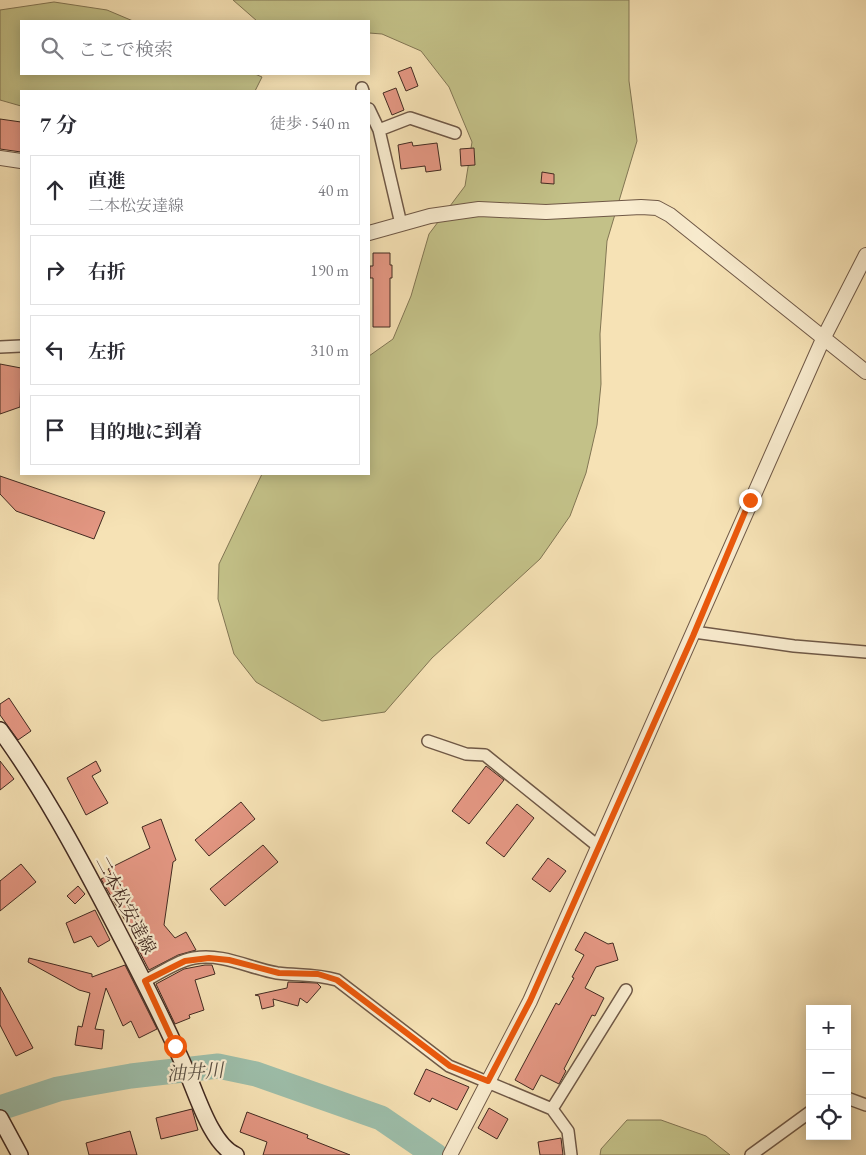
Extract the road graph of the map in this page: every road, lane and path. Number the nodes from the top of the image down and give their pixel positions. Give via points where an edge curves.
1 (370, 113) edge
2 (379, 130) junction
3 (454, 133) dead end
4 (0, 158) edge
5 (20, 161) edge
6 (401, 224) junction
7 (370, 233) edge
8 (866, 255) edge
9 (822, 339) junction
10 (20, 346) edge
11 (0, 347) edge
12 (866, 372) edge
13 (694, 632) junction
14 (866, 652) edge
15 (0, 730) edge
16 (428, 741) dead end
17 (599, 847) junction
18 (145, 981) junction
19 (626, 990) dead end
20 (488, 1081) junction
21 (851, 1099) edge
22 (866, 1105) edge
23 (552, 1109) junction
24 (806, 1115) edge
25 (0, 1118) edge
26 (19, 1153) edge
27 (236, 1155) edge
28 (450, 1155) edge
29 (571, 1155) edge
30 (751, 1155) edge

1 - 2 street
2 - 3 street via 410,118
2 - 6 street
4 - 5 street
6 - 7 street
6 - 9 street via 430,216 479,210 546,212 657,208 670,215
8 - 9 street
9 - 12 street
9 - 13 street
10 - 11 street
13 - 14 street
13 - 17 street
15 - 18 main road, 二本松安達線 via 64,829
16 - 17 street via 466,754 485,755
17 - 20 street via 530,1001
18 - 20 street via 185,961 209,958 279,973 318,974 337,980 450,1066
18 - 27 main road, 二本松安達線 via 202,1109 221,1145
19 - 23 street
20 - 23 street
20 - 28 street
21 - 22 street
23 - 29 street via 568,1131
24 - 30 street
25 - 26 main road

